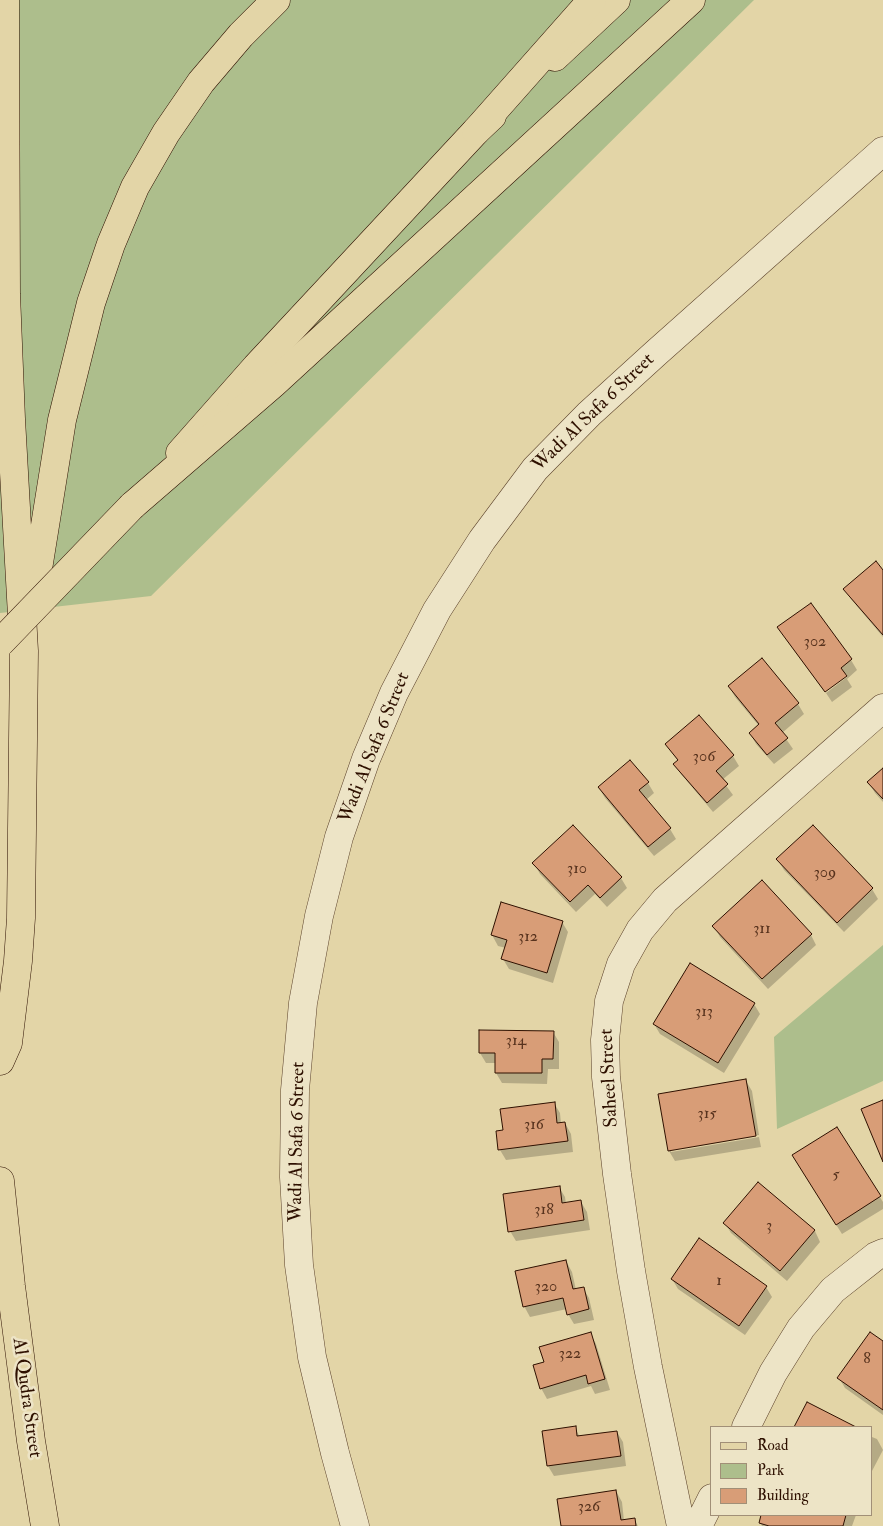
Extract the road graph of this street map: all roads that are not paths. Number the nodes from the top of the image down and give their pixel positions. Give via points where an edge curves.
1 (4, 0) edge
2 (276, 0) edge
3 (592, 0) edge
4 (616, 0) edge
5 (691, 0) edge
6 (476, 131) junction
7 (883, 151) edge
8 (132, 506) junction
9 (12, 647) edge
10 (883, 708) edge
11 (0, 1060) edge
12 (0, 1181) edge
13 (883, 1253) edge
14 (746, 1426) edge
15 (710, 1502) edge
16 (44, 1526) edge
17 (355, 1526) edge
18 (682, 1526) edge
19 (698, 1526) edge

1 - 9 main road via 6,294 12,419
2 - 9 main road via 206,75 166,133 135,187 110,244 91,303 62,420
3 - 6 main road
4 - 6 main road
5 - 8 main road via 273,384
6 - 8 main road via 256,367
7 - 17 street, Wadi Al Safa 6 Street via 607,396 535,468 482,540 437,610 394,693 366,759 339,837 319,916 303,1003 295,1090 294,1177 299,1265 312,1356
8 - 9 main road, bridge
9 - 11 main road via 21,918 14,1003 8,1043
10 - 18 street, Saheel Street via 665,900 640,930 621,964 609,1001 604,1040 617,1174 648,1367
12 - 16 main road, Al Qudra Street via 12,1296
13 - 14 street via 833,1290 801,1328 773,1373
15 - 19 street

